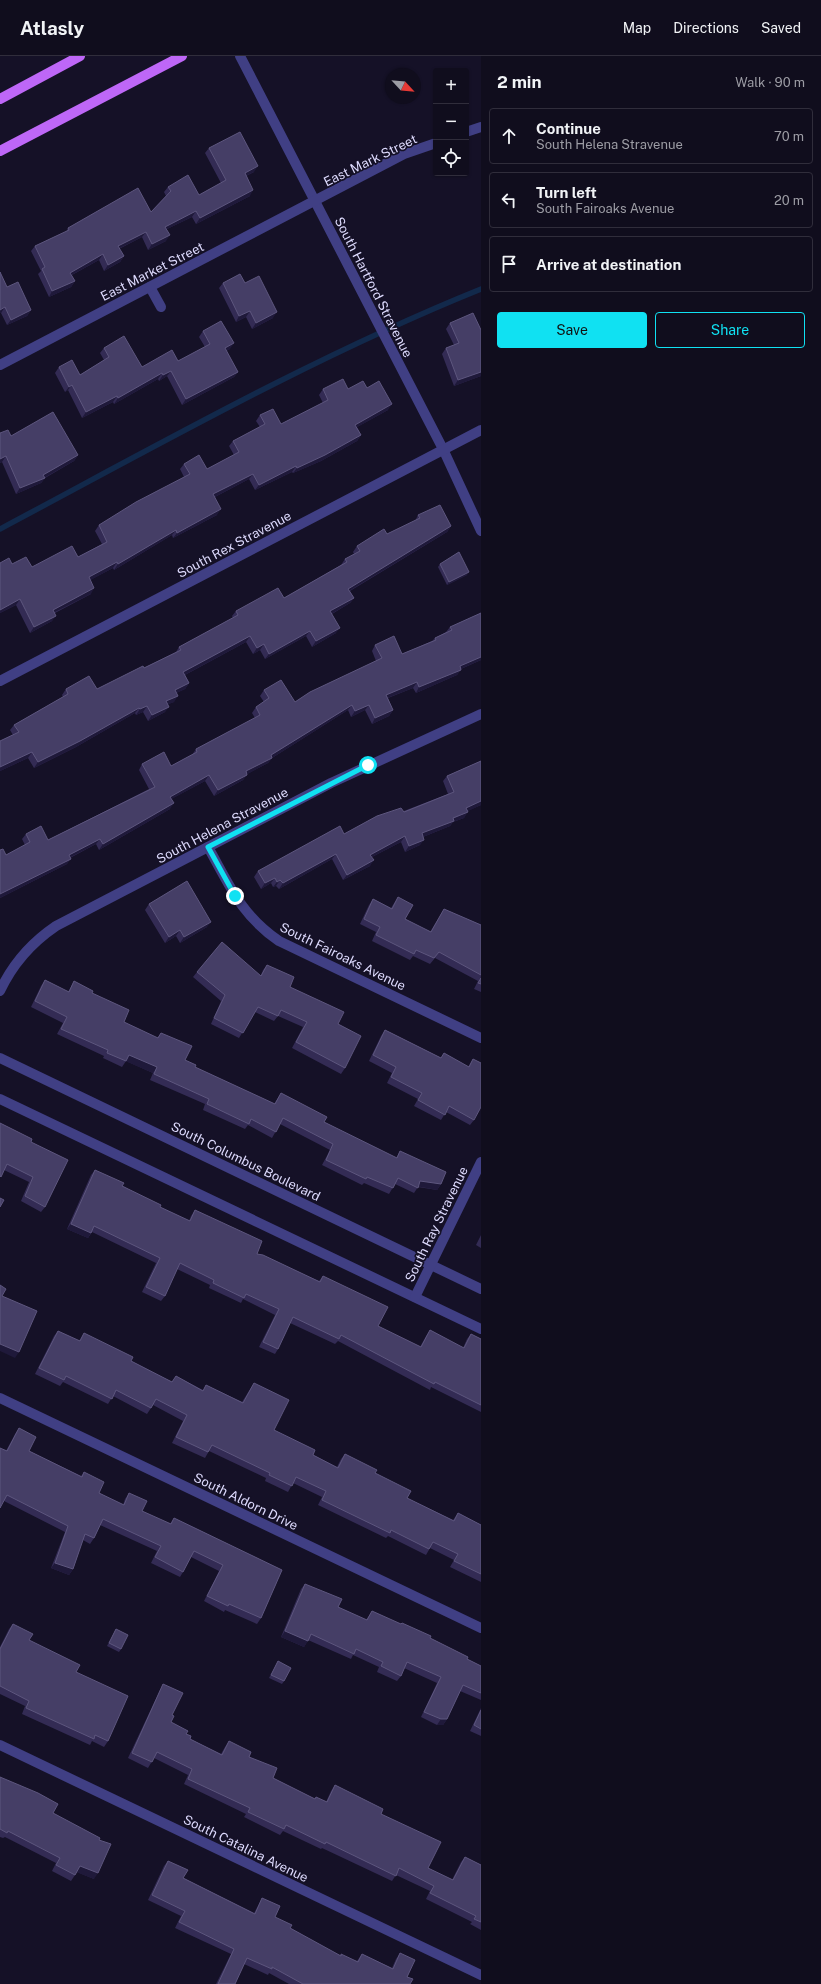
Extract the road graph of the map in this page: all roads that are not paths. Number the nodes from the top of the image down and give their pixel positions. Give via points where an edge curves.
1 (80, 56) edge
2 (182, 56) edge
3 (240, 56) edge
4 (0, 99) edge
5 (481, 127) edge
6 (469, 131) edge
7 (433, 144) edge
8 (0, 151) edge
9 (316, 201) junction
10 (150, 286) junction
11 (161, 307) dead end
12 (0, 365) edge
13 (481, 430) edge
14 (443, 449) junction
15 (481, 531) edge
16 (0, 681) edge
17 (481, 714) edge
18 (208, 847) junction
19 (0, 991) edge
20 (481, 1038) edge
21 (0, 1058) edge
22 (0, 1098) edge
23 (481, 1162) edge
24 (431, 1265) junction
25 (481, 1288) edge
26 (415, 1297) junction
27 (481, 1329) edge
28 (0, 1398) edge
29 (481, 1628) edge
30 (0, 1745) edge
31 (481, 1975) edge

1 - 4 main road
2 - 8 main road
3 - 9 street, South Hartford Stravenue
5 - 6 street
7 - 9 street, East Mark Street via 404,154
9 - 10 street, East Market Street
9 - 14 street, South Hartford Stravenue
10 - 11 street
10 - 12 street, East Market Street
13 - 14 street, South Rex Stravenue
14 - 15 street, South Hartford Stravenue
14 - 16 street, South Rex Stravenue
17 - 18 street, South Helena Stravenue via 368,765
18 - 19 street, South Helena Stravenue via 56,926 28,948
18 - 20 street, South Fairoaks Avenue via 244,909 266,932 279,941
21 - 24 street, South Columbus Boulevard
22 - 26 street
23 - 24 street, South Ray Stravenue
24 - 25 street, South Columbus Boulevard
24 - 26 street, South Ray Stravenue
26 - 27 street
28 - 29 street, South Aldorn Drive
30 - 31 street, South Catalina Avenue

